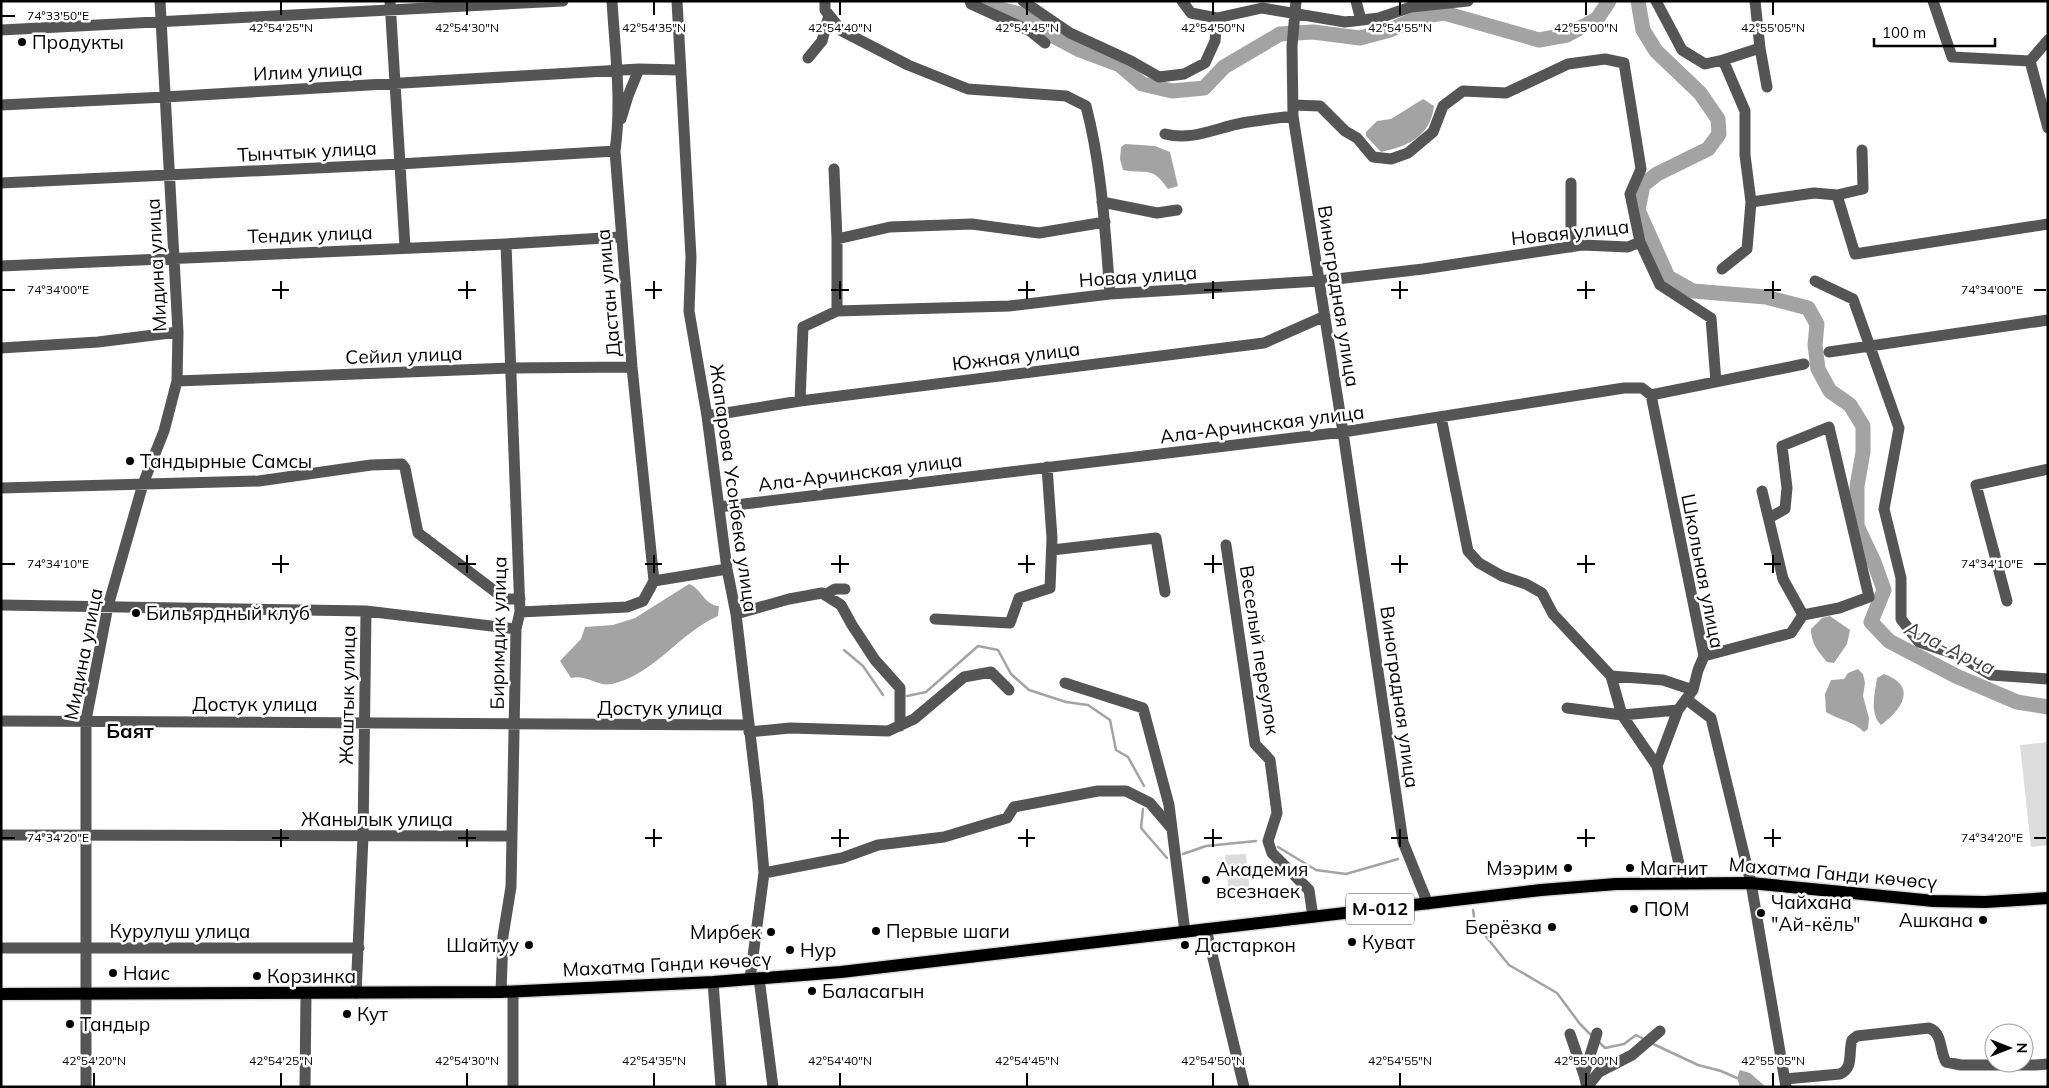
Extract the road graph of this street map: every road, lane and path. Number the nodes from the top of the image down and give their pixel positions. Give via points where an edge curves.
1 (160, 1) edge
2 (563, 1) edge
3 (612, 1) edge
4 (676, 1) edge
5 (825, 1) edge
6 (970, 1) edge
7 (1024, 1) edge
8 (1182, 1) edge
9 (1356, 1) edge
10 (1468, 1) edge
11 (1656, 1) edge
12 (1754, 1) edge
13 (1933, 1) edge
14 (390, 6) edge
15 (1295, 7) edge
16 (829, 15) junction
17 (1218, 18) junction
18 (1361, 20) junction
19 (161, 23) junction
20 (1, 30) edge
21 (2048, 40) edge
22 (1046, 43) dead end
23 (1760, 48) junction
24 (808, 58) dead end
25 (1723, 60) junction
26 (2030, 61) junction
27 (639, 69) junction
28 (680, 70) junction
29 (617, 72) junction
30 (395, 84) junction
31 (1767, 87) dead end
32 (165, 97) junction
33 (1, 105) edge
34 (1293, 110) junction
35 (2048, 128) edge
36 (1165, 134) dead end
37 (617, 138) junction
38 (1862, 150) dead end
39 (615, 151) junction
40 (400, 164) junction
41 (834, 169) dead end
42 (169, 176) junction
43 (1, 183) edge
44 (1571, 183) dead end
45 (1837, 194) junction
46 (1102, 202) junction
47 (1751, 202) junction
48 (1177, 210) dead end
49 (1105, 222) junction
50 (2048, 224) edge
51 (620, 237) junction
52 (837, 239) junction
53 (1640, 242) junction
54 (506, 244) junction
55 (405, 247) junction
56 (1571, 247) junction
57 (174, 257) junction
58 (1, 266) edge
59 (1722, 269) dead end
60 (1319, 281) junction
61 (1815, 281) dead end
62 (1110, 294) junction
63 (837, 311) junction
64 (1325, 316) junction
65 (2048, 320) edge
66 (178, 332) junction
67 (1870, 345) junction
68 (1, 348) edge
69 (1829, 352) dead end
70 (1804, 364) dead end
71 (632, 367) junction
72 (510, 368) junction
73 (176, 381) junction
74 (1716, 382) junction
75 (1651, 395) junction
76 (800, 401) junction
77 (707, 416) junction
78 (1441, 417) junction
79 (1343, 432) junction
80 (1047, 467) junction
81 (2048, 469) edge
82 (143, 484) junction
83 (1, 488) edge
84 (1762, 492) dead end
85 (719, 507) junction
86 (1770, 518) junction
87 (1226, 545) dead end
88 (1052, 550) junction
89 (726, 569) junction
90 (654, 581) junction
91 (845, 589) dead end
92 (1165, 592) dead end
93 (825, 595) junction
94 (520, 599) junction
95 (2007, 601) dead end
96 (1, 606) edge
97 (108, 606) junction
98 (366, 611) junction
99 (520, 612) junction
100 (736, 614) junction
101 (1803, 615) junction
102 (935, 619) dead end
103 (516, 628) junction
104 (1704, 656) junction
105 (1611, 676) junction
106 (2048, 679) edge
107 (1065, 683) dead end
108 (1009, 690) dead end
109 (1690, 694) junction
110 (1567, 708) dead end
111 (1678, 710) junction
112 (1622, 715) junction
113 (86, 720) junction
114 (1, 721) edge
115 (364, 722) junction
116 (514, 725) junction
117 (900, 726) junction
118 (748, 729) junction
119 (1657, 766) junction
120 (1172, 829) junction
121 (1, 835) edge
122 (86, 835) junction
123 (512, 836) junction
124 (363, 837) junction
125 (764, 873) junction
126 (1683, 882) junction
127 (1750, 883) junction
128 (2048, 898) edge
129 (1428, 904) junction
130 (1313, 917) junction
131 (1206, 929) junction
132 (1185, 932) junction
133 (1, 948) edge
134 (359, 948) junction
135 (87, 949) junction
136 (754, 979) junction
137 (713, 982) junction
138 (507, 992) junction
139 (356, 993) junction
140 (1, 994) edge
141 (86, 994) junction
142 (306, 994) junction
143 (1660, 1031) dead end
144 (1597, 1032) dead end
145 (1570, 1034) dead end
146 (2048, 1064) edge
147 (1584, 1075) junction
148 (1786, 1083) edge
149 (86, 1087) edge
150 (306, 1087) edge
151 (513, 1087) edge
152 (721, 1087) edge
153 (773, 1087) edge
154 (1244, 1087) edge
155 (1587, 1087) edge

1 - 19 street, Мидина улица
2 - 14 street
3 - 29 street, Дастан улица
4 - 28 street, Жапарова Усонбека улица
5 - 16 street
6 - 22 street via 1030,31
7 - 17 street via 1070,33 1159,77 1184,74 1205,63 1216,41
8 - 17 street via 1191,13
9 - 18 street
10 - 18 street via 1411,7 1379,18
11 - 25 street via 1682,50 1705,64
12 - 23 street
13 - 26 street via 1952,57
14 - 19 street
14 - 30 street
15 - 17 street via 1262,8
15 - 18 street via 1345,22
15 - 34 street, Виноградная улица
16 - 24 street via 822,42
16 - 46 street via 842,31 968,89 1066,96 1086,106 1094,136
19 - 20 street
19 - 32 street, Мидина улица
21 - 26 street
23 - 25 street
23 - 31 street
25 - 47 street via 1745,111 1745,155
26 - 35 street
27 - 28 street, Илим улица
27 - 29 street, Илим улица
27 - 37 street via 623,110
28 - 77 street, Жапарова Усонбека улица via 691,257 690,311
29 - 30 street, Илим улица
29 - 37 street, Дастан улица
30 - 32 street, Илим улица
30 - 40 street
32 - 33 street, Илим улица
32 - 42 street, Мидина улица
34 - 36 street via 1179,138
34 - 53 street via 1320,106 1345,131 1357,138 1373,157 1391,159 1408,153 1433,132 1444,106 1463,91 1506,93 1568,64 1605,59 1624,63 1641,170 1630,194
34 - 60 street, Виноградная улица
37 - 39 street, Дастан улица
38 - 45 street via 1863,189
39 - 40 street, Тынчтык улица
39 - 51 street, Дастан улица
40 - 42 street, Тынчтык улица
40 - 55 street
41 - 52 street
42 - 43 street, Тынчтык улица
42 - 57 street, Мидина улица
44 - 56 street
45 - 47 street via 1814,193
45 - 50 street via 1855,254
46 - 48 street via 1157,212
46 - 49 street
47 - 59 street via 1747,249
49 - 52 street via 1039,233 972,224 890,227
49 - 62 street
51 - 54 street, Тендик улица
51 - 71 street, Дастан улица
52 - 63 street
53 - 56 street, Новая улица via 1628,248
53 - 74 street via 1660,286 1711,318
54 - 55 street, Тендик улица
54 - 72 street, Биримдик улица
55 - 57 street, Тендик улица
56 - 60 street, Новая улица
57 - 58 street, Тендик улица
57 - 66 street, Мидина улица
60 - 62 street, Новая улица
60 - 64 street, Виноградная улица
61 - 67 street via 1853,299
62 - 63 street, Новая улица via 1009,306
63 - 76 street, Новая улица via 803,327
64 - 76 street, Южная улица via 1264,344
64 - 79 street, Виноградная улица
65 - 67 street
66 - 68 street via 98,342
66 - 73 street, Мидина улица
67 - 69 street
67 - 106 street via 1898,428 1884,509 1901,578 1901,619 1919,642 1958,655 1991,675
70 - 74 street, Ала-Арчинская улица
71 - 72 street, Сейил улица
71 - 90 street, Дастан улица
72 - 73 street, Сейил улица
72 - 94 street, Биримдик улица
73 - 82 street, Мидина улица via 164,430
74 - 75 street, Ала-Арчинская улица
75 - 78 street, Ала-Арчинская улица via 1642,388 1624,388
75 - 104 street, Школьная улица
76 - 77 street, Южная улица
77 - 85 street, Жапарова Усонбека улица
78 - 79 street, Ала-Арчинская улица
78 - 105 street via 1468,551 1479,563 1542,593 1553,614
79 - 80 street, Ала-Арчинская улица
79 - 129 street, Виноградная улица via 1403,842
80 - 85 street, Ала-Арчинская улица
80 - 88 street
81 - 95 street via 1976,485
82 - 83 street
82 - 94 street via 259,481 371,465 402,464 418,533 505,599
82 - 97 street, Мидина улица
84 - 86 street
85 - 89 street, Жапарова Усонбека улица
86 - 101 street via 1783,579
86 - 101 street via 1785,509 1787,488 1782,446 1829,427 1869,597
87 - 130 street, Веселый переулок via 1255,744 1270,760 1277,813 1268,841 1272,853 1309,890
88 - 92 street via 1156,538
88 - 102 street via 1050,588 1019,598 1010,623
89 - 90 street
89 - 100 street, Жапарова Усонбека улица
90 - 99 street via 643,601 627,607
91 - 93 street via 836,589
93 - 100 street via 789,599
93 - 117 street via 842,605 875,660 900,688
94 - 99 street, Биримдик улица
96 - 97 street, Жаштык улица
97 - 98 street, Жаштык улица
97 - 113 street, Мидина улица
98 - 103 street
98 - 115 street, Жаштык улица
99 - 103 street, Биримдик улица
100 - 118 street, Жапарова Усонбека улица
101 - 104 street via 1791,633
103 - 116 street, Биримдик улица
104 - 109 street, Школьная улица
105 - 109 street via 1663,680
105 - 112 street
107 - 120 street via 1143,708 1169,805
108 - 117 street via 991,672 964,678 914,719
109 - 111 street, Школьная улица
109 - 127 street via 1711,718
110 - 112 street
111 - 112 street
111 - 119 street, Школьная улица
112 - 119 street
113 - 114 street, Достук улица
113 - 115 street, Достук улица
113 - 122 street, Мидина улица
115 - 116 street, Достук улица
115 - 124 street, Жаштык улица
116 - 118 street, Достук улица
116 - 123 street, Биримдик улица
117 - 118 street, Достук улица via 888,731
118 - 125 street, Жапарова Усонбека улица
119 - 126 street
120 - 125 street via 1150,803 1126,791 1098,791 1014,807 1007,818 944,837 878,845 842,858
120 - 132 street
121 - 122 street, Жанылык улица
122 - 124 street, Жанылык улица
122 - 135 street, Мидина улица
123 - 124 street, Жанылык улица
123 - 138 street, Биримдик улица via 511,887 503,936
124 - 134 street, Жаштык улица
125 - 136 street, Жапарова Усонбека улица
126 - 127 main road, Махатма Ганди көчөсү / М-012
126 - 129 main road, Махатма Ганди көчөсү / М-012 via 1607,884
127 - 128 main road, Махатма Ганди көчөсү / М-012 via 1934,902
127 - 148 street
129 - 130 main road, Махатма Ганди көчөсү / М-012
130 - 131 main road, Махатма Ганди көчөсү / М-012
131 - 132 main road, Махатма Ганди көчөсү / М-012
131 - 154 street
132 - 136 main road, Махатма Ганди көчөсү / М-012
133 - 135 street, Курулуш улица
134 - 135 street, Курулуш улица
134 - 139 street, Жаштык улица
135 - 141 street, Мидина улица
136 - 137 main road, Махатма Ганди көчөсү / М-012
136 - 153 street, Жапарова Усонбека улица
137 - 138 main road, Махатма Ганди көчөсү
137 - 152 street
138 - 139 main road, Махатма Ганди көчөсү
138 - 151 street, Биримдик улица
139 - 142 main road, Махатма Ганди көчөсү
140 - 141 main road, Махатма Ганди көчөсү
141 - 142 main road, Махатма Ганди көчөсү
141 - 149 street, Мидина улица
142 - 150 street
143 - 155 street via 1632,1055 1598,1072
144 - 147 street
145 - 147 street
146 - 148 street via 1961,1065 1946,1062 1939,1036 1929,1028 1857,1036 1852,1040 1850,1065 1846,1071
147 - 155 street

